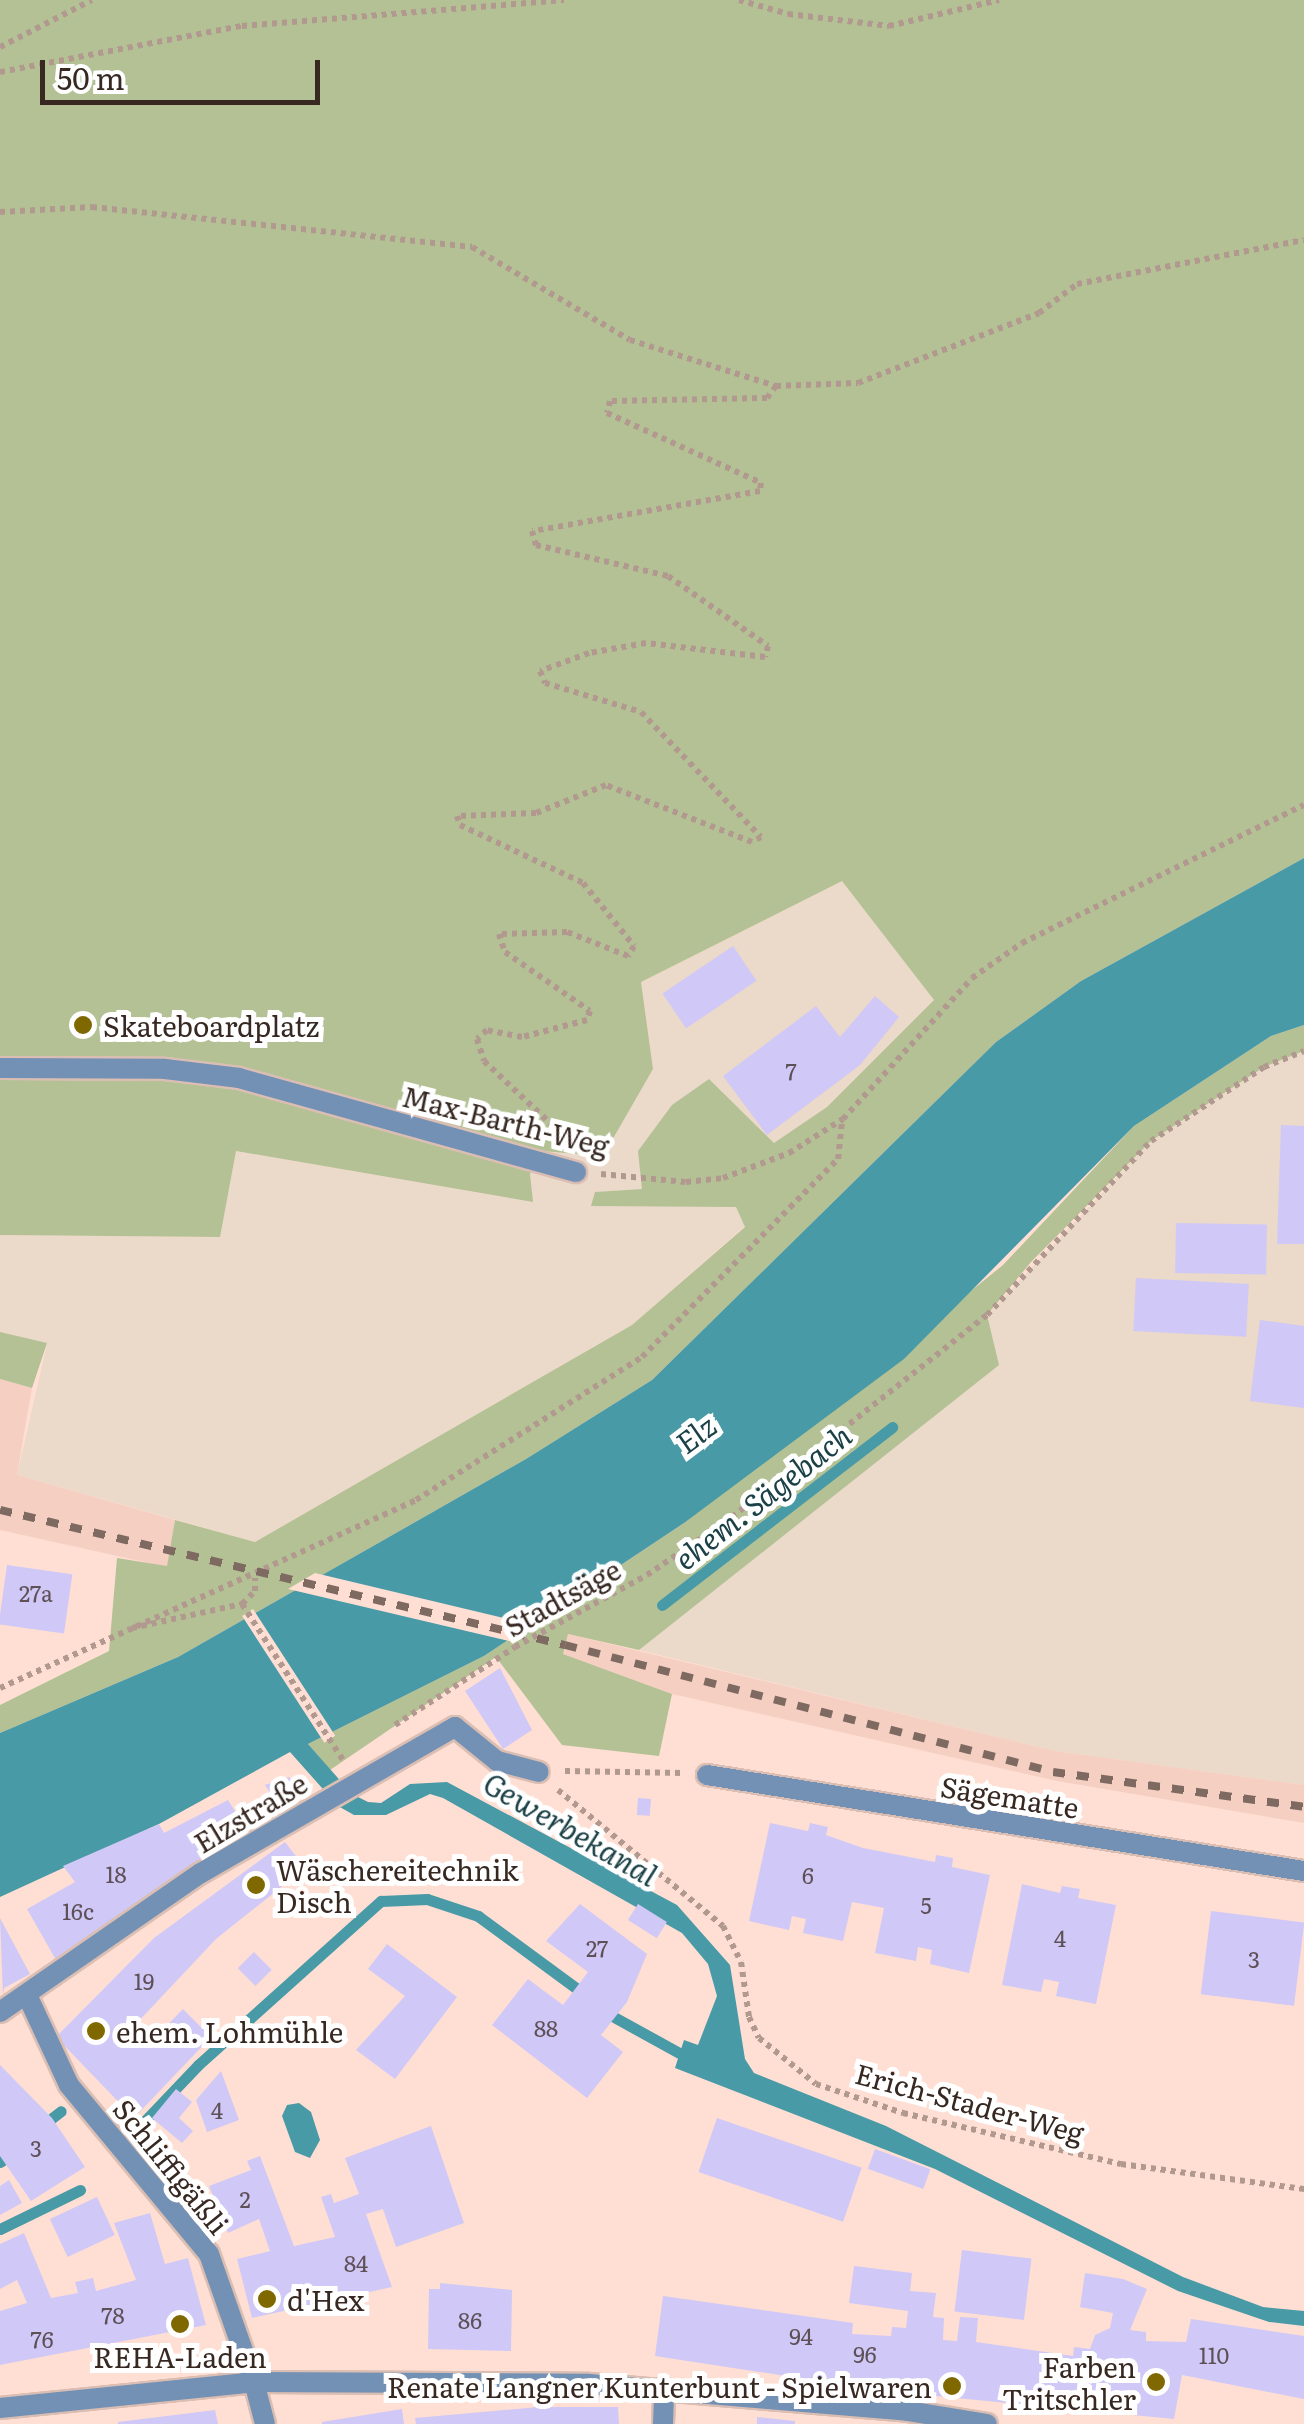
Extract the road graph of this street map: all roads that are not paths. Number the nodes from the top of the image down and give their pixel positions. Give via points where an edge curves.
1 (0, 1068) edge
2 (576, 1172) road end
3 (539, 1772) road end
4 (707, 1775) road end
5 (1304, 1871) edge
6 (27, 1995) junction
7 (0, 2012) edge
8 (254, 2382) junction
9 (664, 2390) junction
10 (0, 2408) edge
11 (265, 2424) edge
12 (663, 2424) edge
13 (987, 2424) edge

1 - 2 street, Max-Barth-Weg via 165,1069 239,1078
3 - 6 street, Elzstraße via 497,1761 455,1726 201,1872
4 - 5 street, Sägematte
6 - 7 street, Elzstraße
6 - 8 street, Schliffigäßli via 69,2085 209,2254
8 - 9 street
8 - 10 street
8 - 11 street, Schliffigäßli
9 - 12 street
9 - 13 street via 908,2410

